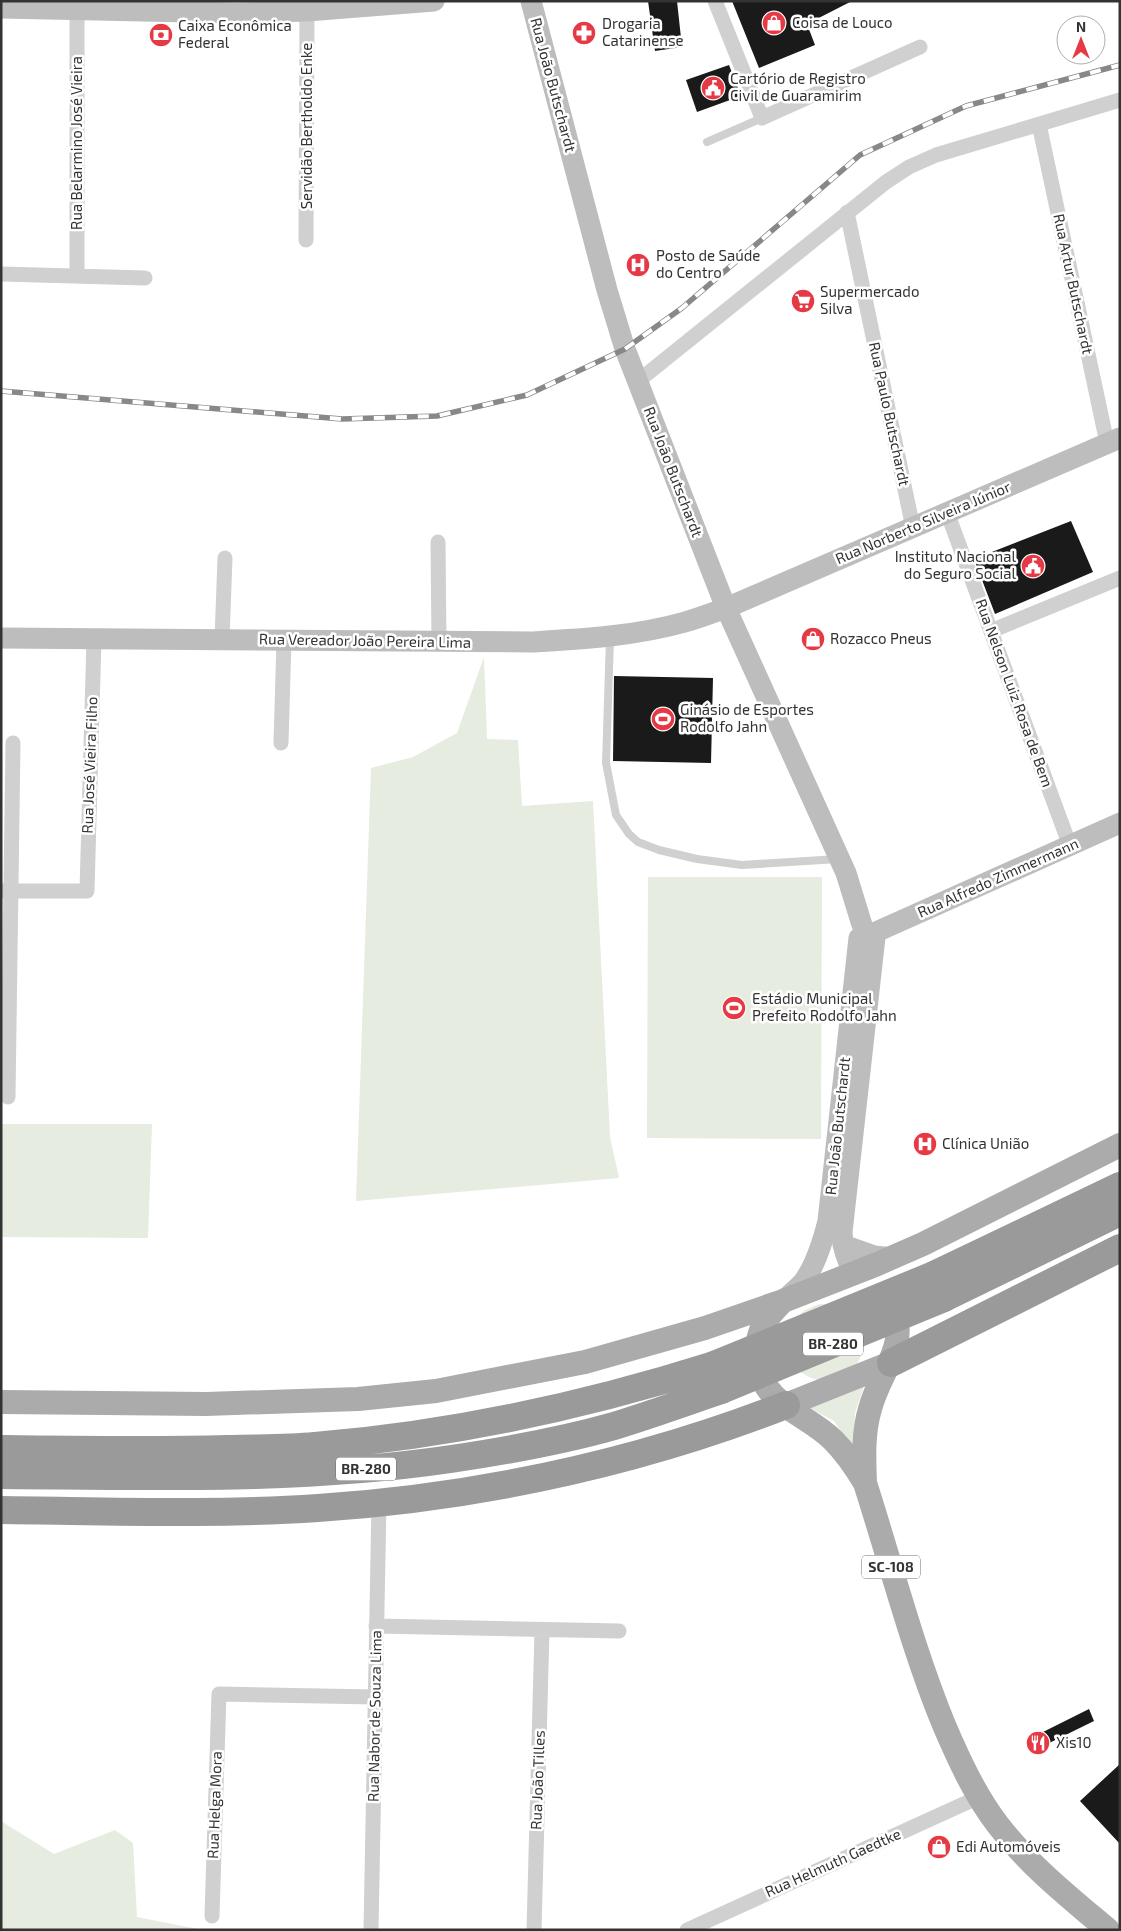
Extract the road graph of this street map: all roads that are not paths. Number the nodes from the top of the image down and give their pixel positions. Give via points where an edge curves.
1 (434, 1) edge
2 (531, 1) edge
3 (715, 1) edge
4 (343, 5) edge
5 (8, 6) edge
6 (236, 7) edge
7 (268, 7) edge
8 (77, 10) junction
9 (308, 11) junction
10 (920, 47) dead end
11 (1120, 100) edge
12 (762, 118) junction
13 (1039, 124) junction
14 (707, 142) dead end
15 (847, 212) junction
16 (306, 240) dead end
17 (1, 274) edge
18 (76, 276) junction
19 (145, 278) dead end
20 (637, 382) junction
21 (1113, 441) edge
22 (947, 512) junction
23 (912, 528) junction
24 (438, 542) dead end
25 (225, 558) dead end
26 (1120, 578) edge
27 (726, 608) junction
28 (991, 631) junction
29 (610, 636) junction
30 (1, 638) edge
31 (94, 638) junction
32 (222, 640) junction
33 (284, 640) junction
34 (439, 642) junction
35 (281, 742) dead end
36 (13, 743) dead end
37 (1120, 823) edge
38 (1070, 846) junction
39 (841, 859) junction
40 (6, 891) edge
41 (868, 933) junction
42 (8, 1097) dead end
43 (1120, 1145) edge
44 (1120, 1186) edge
45 (1120, 1212) edge
46 (843, 1245) junction
47 (1120, 1248) edge
48 (894, 1258) junction
49 (855, 1273) junction
50 (939, 1287) junction
51 (784, 1301) junction
52 (901, 1358) junction
53 (1, 1402) edge
54 (786, 1405) junction
55 (758, 1416) junction
56 (826, 1434) junction
57 (1, 1449) edge
58 (1, 1475) edge
59 (865, 1483) junction
60 (379, 1502) junction
61 (1, 1510) edge
62 (376, 1626) junction
63 (542, 1630) junction
64 (619, 1631) dead end
65 (375, 1697) junction
66 (979, 1796) junction
67 (212, 1916) dead end
68 (371, 1930) edge
69 (534, 1930) edge
70 (687, 1930) edge
71 (1108, 1930) edge

1 - 4 main road
2 - 20 main road, Rua João Butschardt via 607,290
3 - 12 street
4 - 9 main road
5 - 8 main road
6 - 7 main road
6 - 8 main road
7 - 9 main road
8 - 18 street, Rua Belarmino José Vieira
9 - 16 street, Servidão Bertholdo Enke
10 - 12 street
11 - 13 street
12 - 14 lane
13 - 15 street via 936,155 909,167
13 - 21 street, Rua Artur Butschardt
15 - 20 street
15 - 23 street, Rua Paulo Butschardt
17 - 18 street
18 - 19 street
20 - 27 main road, Rua João Butschardt
21 - 22 main road, Rua Norberto Silveira Júnior
22 - 23 main road, Rua Norberto Silveira Júnior
22 - 28 street, Rua Nelson Luiz Rosa de Bem
23 - 27 main road, Rua Norberto Silveira Júnior
24 - 34 street
25 - 32 street
26 - 28 street
27 - 29 main road, Rua Vereador João Pereira Lima via 685,622
27 - 39 main road, Rua João Butschardt
28 - 38 street, Rua Nelson Luiz Rosa de Bem
29 - 34 main road, Rua Vereador João Pereira Lima via 532,642
29 - 39 lane via 606,763 616,815 629,834 638,842 660,850 742,865
30 - 31 main road, Rua Vereador João Pereira Lima
31 - 32 main road, Rua Vereador João Pereira Lima
31 - 40 street, Rua José Vieira Filho via 87,891
32 - 33 main road, Rua Vereador João Pereira Lima
33 - 34 main road, Rua Vereador João Pereira Lima
33 - 35 street
36 - 40 street
37 - 38 main road, Rua Alfredo Zimmermann
38 - 41 main road, Rua Alfredo Zimmermann
39 - 41 main road, Rua João Butschardt
40 - 42 street
41 - 46 main road, Rua João Butschardt
41 - 51 main road, Rua João Butschardt via 828,1221 811,1268
43 - 48 main road
44 - 50 highway, BR-280
45 - 50 highway, BR-280
46 - 48 main road via 874,1256
46 - 49 main road, Rua João Butschardt via 847,1261
47 - 52 highway
48 - 49 main road
49 - 51 main road
49 - 52 main road via 869,1278 889,1296 898,1325
50 - 57 highway, BR-280, bridge via 650,1385 476,1426 314,1446 134,1451
50 - 58 highway, BR-280, bridge via 722,1390 613,1426 533,1444 450,1459 290,1474
51 - 53 main road via 705,1328 585,1362 436,1391 358,1399 263,1403
51 - 54 main road via 767,1318 756,1353 765,1386
52 - 54 main road
52 - 59 main road, SC-108 via 869,1410
54 - 55 highway
54 - 56 main road, SC-108
55 - 56 main road via 777,1417
55 - 60 highway via 619,1459 453,1493
56 - 59 main road, SC-108 via 845,1453
59 - 66 main road, SC-108 via 933,1698
60 - 61 highway via 249,1511
60 - 62 street, Rua Nabor de Souza Lima
62 - 63 street
62 - 65 street, Rua Nabor de Souza Lima
63 - 64 street
63 - 69 street, Rua João Tilles
65 - 67 street, Rua Helga Mora via 219,1694
65 - 68 street, Rua Nabor de Souza Lima
66 - 70 street, Rua Helmuth Gaedtke
66 - 71 main road, SC-108 via 1017,1848 1046,1878

